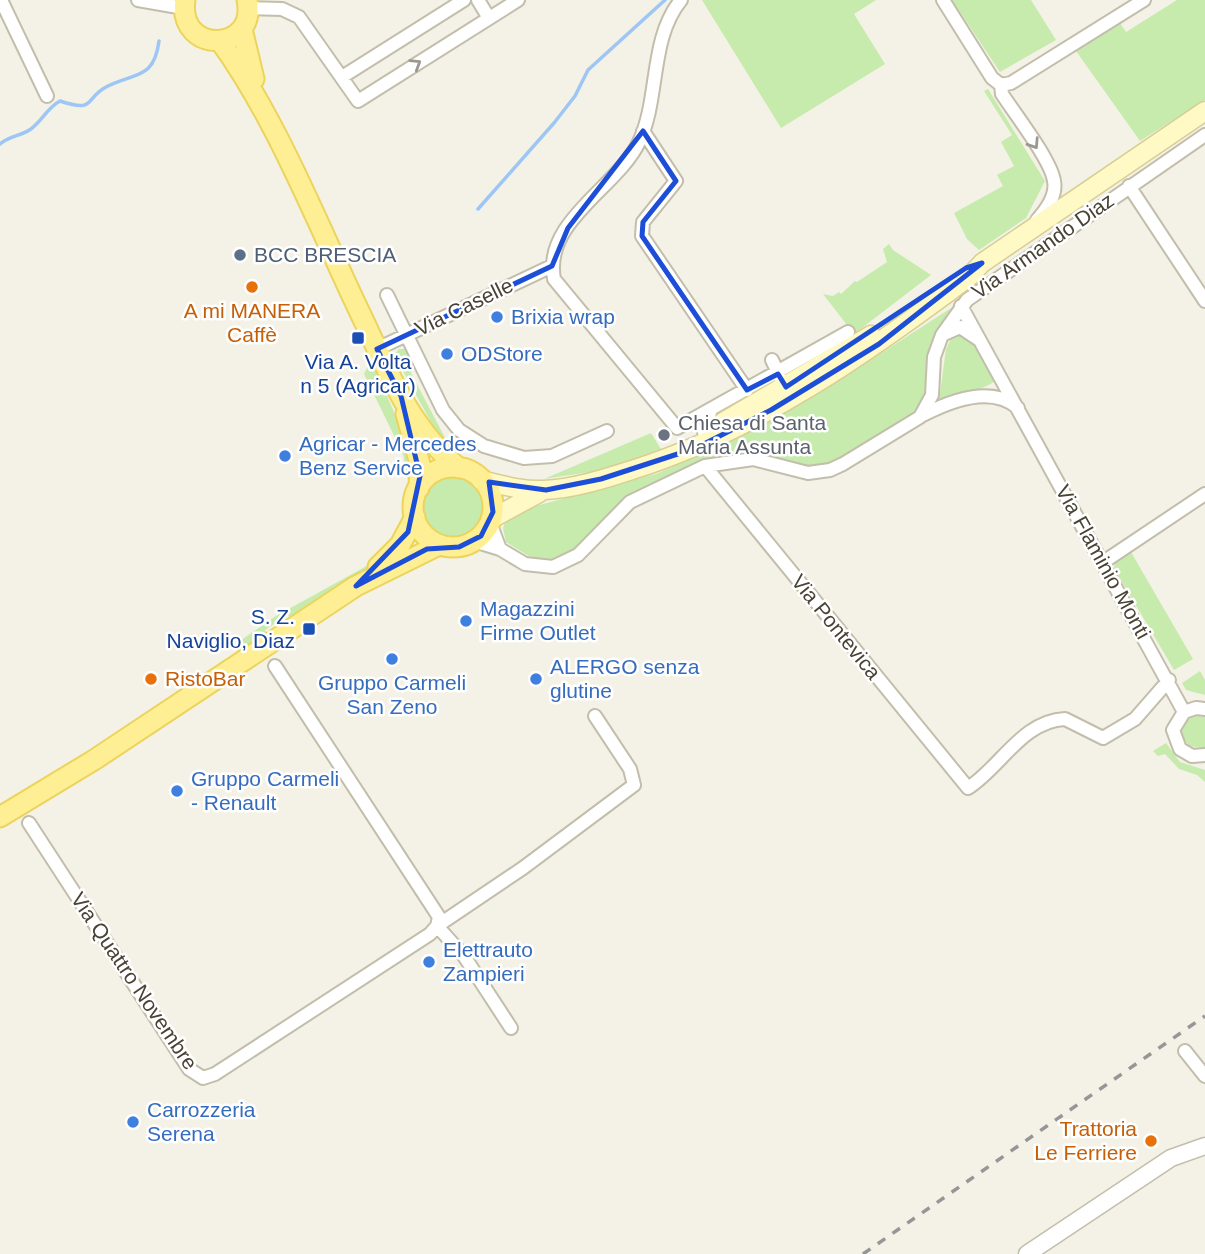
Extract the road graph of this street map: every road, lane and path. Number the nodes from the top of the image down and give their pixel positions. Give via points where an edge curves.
1 (1, 0) edge
2 (138, 0) edge
3 (464, 0) edge
4 (478, 0) edge
5 (517, 0) edge
6 (681, 0) edge
7 (943, 0) edge
8 (1144, 0) edge
9 (184, 4) edge
10 (248, 4) edge
11 (489, 18) junction
12 (242, 29) junction
13 (220, 41) junction
14 (342, 78) junction
15 (1001, 85) junction
16 (47, 96) dead end
17 (1205, 111) edge
18 (271, 129) junction
19 (643, 131) junction
20 (1205, 135) edge
21 (1129, 186) junction
22 (1027, 231) junction
23 (982, 263) junction
24 (552, 266) junction
25 (387, 295) dead end
26 (1205, 301) edge
27 (961, 306) junction
28 (848, 332) dead end
29 (407, 334) junction
30 (942, 335) junction
31 (981, 341) junction
32 (377, 349) junction
33 (772, 360) dead end
34 (1002, 377) junction
35 (782, 381) junction
36 (747, 390) junction
37 (932, 395) junction
38 (994, 396) junction
39 (401, 397) junction
40 (941, 407) junction
41 (711, 410) junction
42 (771, 410) junction
43 (1021, 412) junction
44 (920, 417) junction
45 (607, 431) dead end
46 (704, 432) junction
47 (705, 466) junction
48 (459, 468) junction
49 (636, 468) junction
50 (481, 480) junction
51 (419, 488) junction
52 (546, 490) junction
53 (1205, 494) edge
54 (415, 517) junction
55 (491, 521) junction
56 (474, 541) junction
57 (439, 545) junction
58 (500, 549) junction
59 (1102, 562) junction
60 (356, 586) junction
61 (275, 666) dead end
62 (1169, 680) junction
63 (1205, 709) edge
64 (1184, 712) junction
65 (595, 716) dead end
66 (1203, 757) edge
67 (0, 817) edge
68 (29, 823) dead end
69 (437, 926) junction
70 (511, 1028) dead end
71 (1185, 1051) dead end
72 (1205, 1076) edge
73 (1205, 1146) edge
74 (1027, 1254) edge

1 - 16 street
2 - 9 street
3 - 14 street
4 - 11 street
5 - 11 street
6 - 19 street via 664,36
7 - 15 street
8 - 15 street
9 - 13 main road via 190,29
10 - 12 main road
10 - 14 street via 282,9 299,17
14 -> 11 street via 358,101
12 - 13 main road
12 - 18 main road
13 - 18 main road
15 -> 22 street via 1002,94 1054,180 1046,209
17 - 22 main road, Via Armando Diaz
18 - 32 main road
19 - 24 street via 638,144 568,228
19 - 36 street via 676,181 643,222 642,236
20 - 21 street, Via Armando Diaz
21 - 26 street
21 - 27 street, Via Armando Diaz via 987,283
22 - 23 main road, Via Armando Diaz
23 - 35 main road, Via Armando Diaz via 966,268 872,335
23 - 42 main road, Via Armando Diaz via 879,344
24 - 29 street, Via Caselle
24 - 41 street, Via Armando Diaz via 554,279 677,428
25 - 29 street
27 - 30 street, Via Armando Diaz
27 - 31 street, Via Flaminio Monti
28 - 35 street, Via Armando Diaz
29 - 32 street, Via Caselle
29 - 45 street via 443,410 459,430 484,446 524,458 552,456
30 - 31 street via 960,327
30 - 37 street, Via Armando Diaz via 934,357
31 - 34 street, Via Flaminio Monti
32 - 39 main road
33 - 35 street
34 - 38 street via 1003,387
34 - 43 street, Via Flaminio Monti
35 - 36 street, Via Armando Diaz
35 - 42 main road, Via Armando Diaz
35 - 46 main road, Via Armando Diaz
36 - 41 street, Via Armando Diaz
37 - 40 street
37 - 44 street, Via Armando Diaz
38 - 40 street
38 - 43 street
39 - 48 main road via 433,444
39 - 51 main road via 418,452
40 - 44 street
41 - 46 street
42 - 49 main road, Via Armando Diaz via 696,448
43 - 59 street, Via Flaminio Monti
44 - 47 street, Via Armando Diaz via 825,472 801,472 753,460
46 - 49 main road, Via Armando Diaz
47 - 58 street, Via Armando Diaz via 630,502 566,563 532,566
47 - 62 street, Via Pontevica via 968,788 1042,724 1065,719 1103,738 1135,719
48 - 50 main road
48 - 51 main road via 436,472
49 - 52 main road, Via Armando Diaz
50 - 52 main road, Via Armando Diaz
50 - 55 main road via 492,498
51 - 54 main road
52 - 55 main road, Via Armando Diaz
53 - 59 street
54 - 57 main road via 424,534
54 - 60 main road via 400,545
55 - 56 main road
55 - 58 street
56 - 57 main road via 459,547
56 - 58 street, Via Armando Diaz
57 - 60 main road
59 - 62 street, Via Flaminio Monti
60 - 67 main road
61 - 69 street via 433,904 439,917
62 - 64 street, Via Flaminio Monti
63 - 64 street
64 - 66 street via 1175,723 1176,743 1186,753
65 - 69 street, Via Quattro Novembre via 630,769 634,785
68 - 69 street, Via Quattro Novembre via 189,1069 198,1076 215,1074
69 - 70 street via 464,956
71 - 72 street
73 - 74 street via 1171,1158

